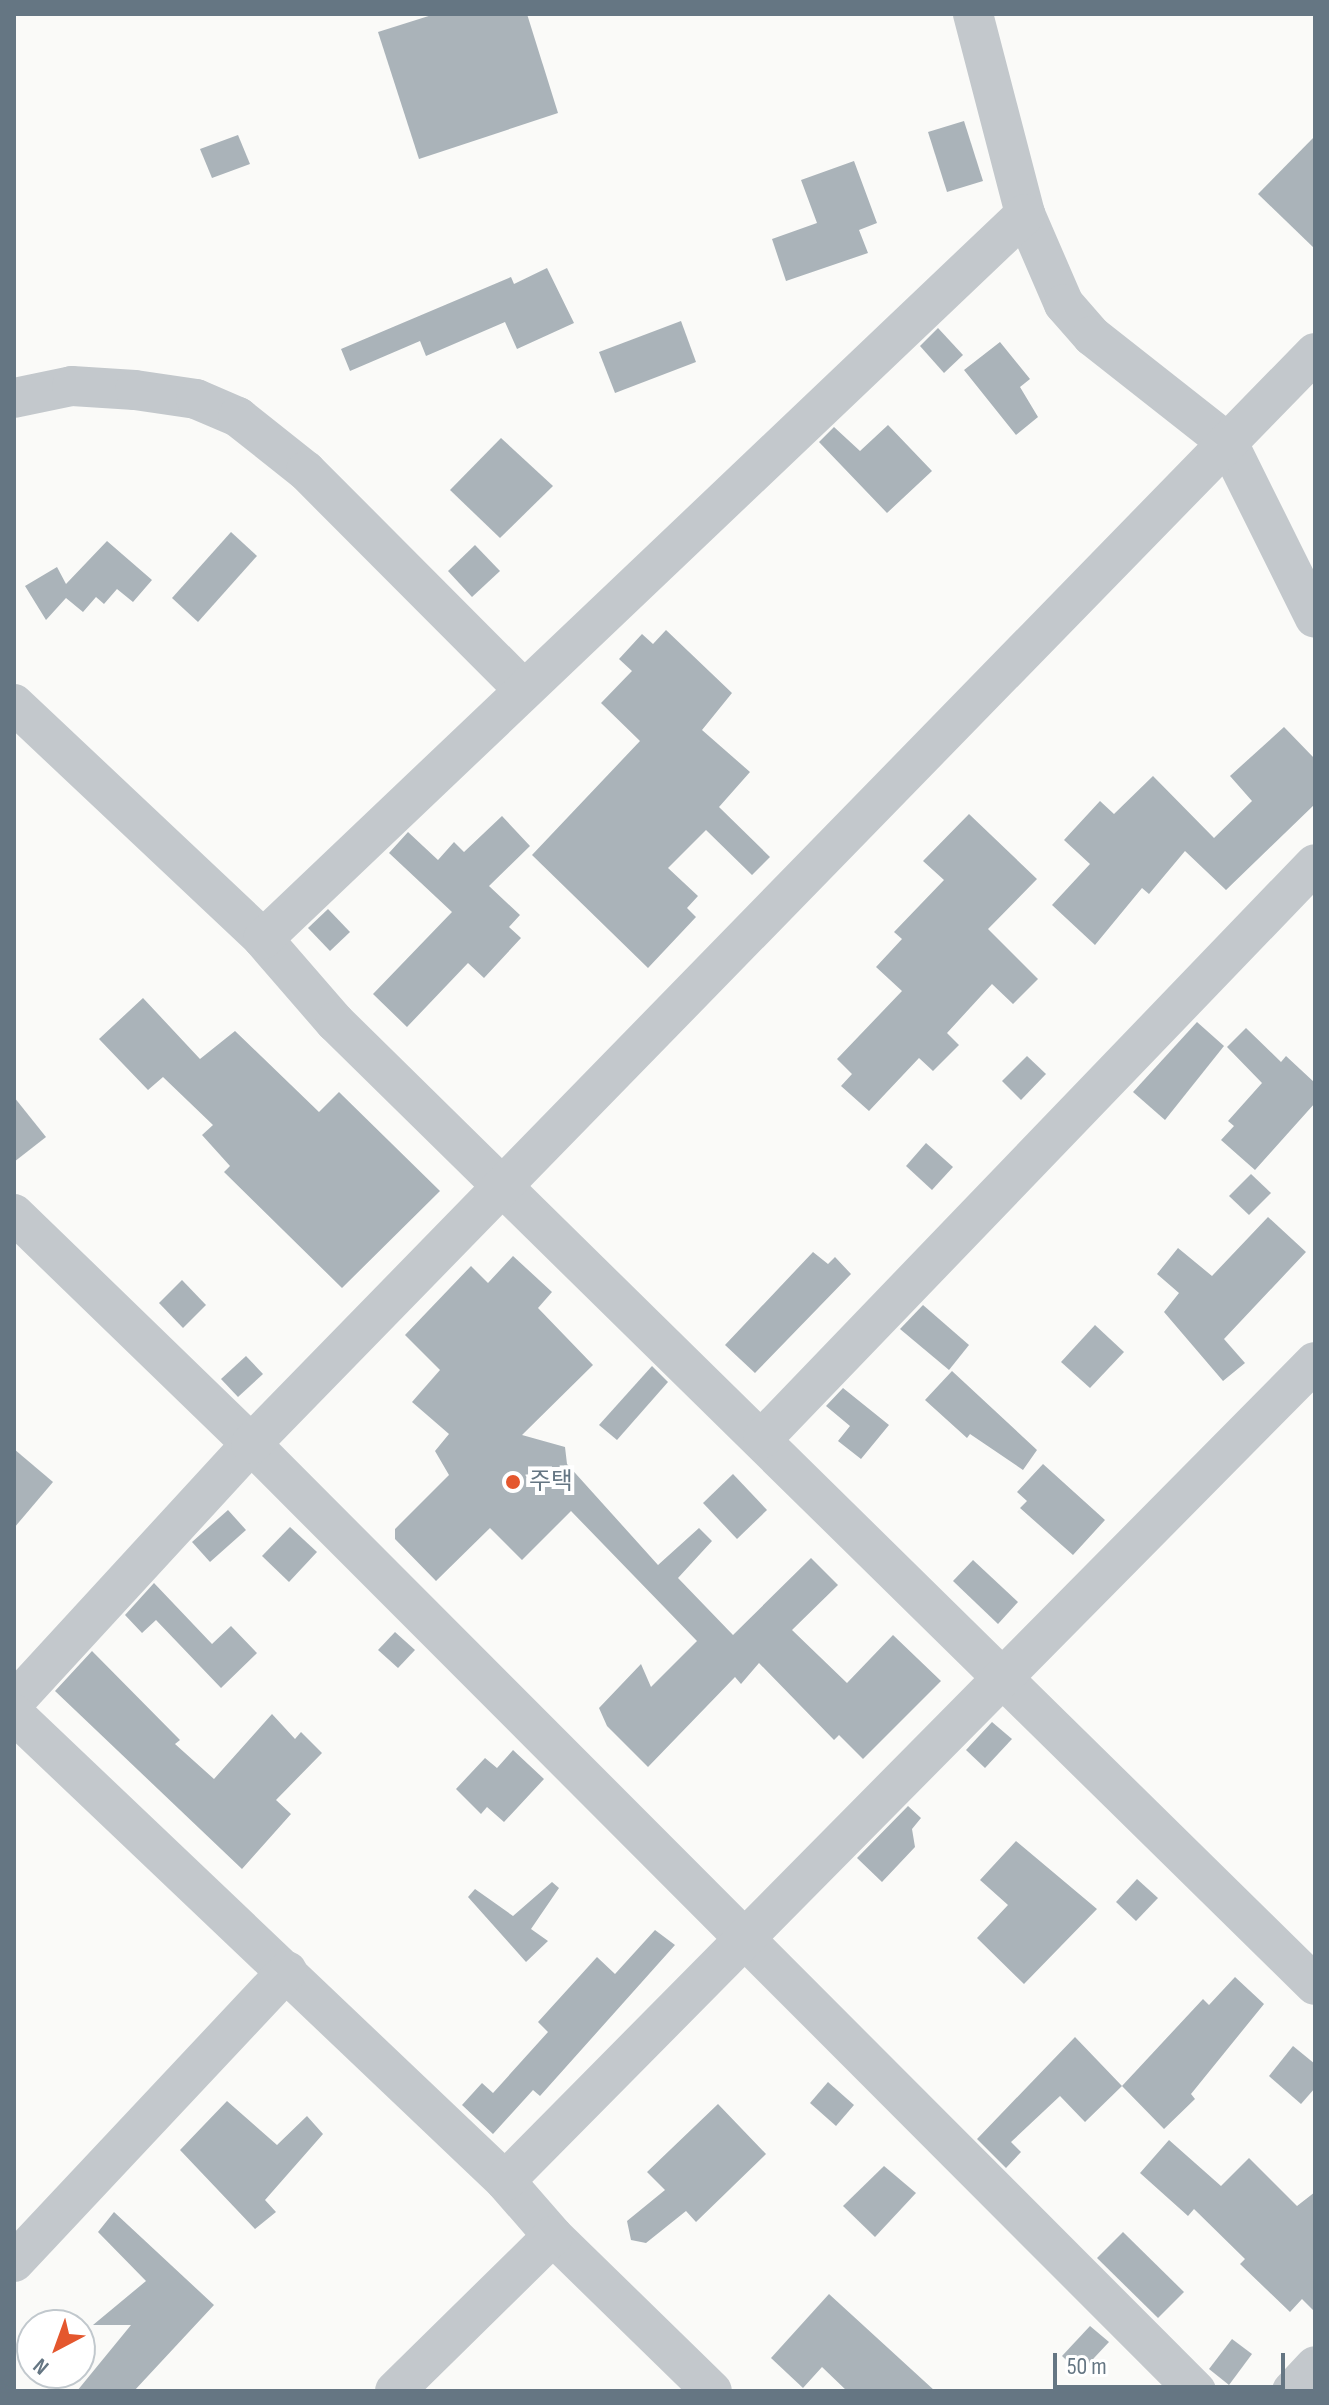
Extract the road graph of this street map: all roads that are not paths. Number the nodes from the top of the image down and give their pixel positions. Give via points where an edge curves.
1 (973, 14) edge
2 (1025, 214) junction
3 (1315, 353) edge
4 (14, 398) edge
5 (1228, 443) junction
6 (1315, 618) edge
7 (522, 688) junction
8 (19, 720) edge
9 (1315, 864) edge
10 (263, 939) junction
11 (506, 1186) junction
12 (14, 1214) edge
13 (1315, 1362) edge
14 (763, 1438) junction
15 (251, 1444) junction
16 (1001, 1678) junction
17 (14, 1702) edge
18 (14, 1714) edge
19 (741, 1941) junction
20 (287, 1971) junction
21 (1315, 1985) edge
22 (505, 2181) junction
23 (553, 2236) junction
24 (14, 2262) edge
25 (1315, 2366) edge
26 (395, 2391) edge
27 (712, 2391) edge
28 (1196, 2391) edge
29 (1292, 2391) edge

1 - 2 street
2 - 5 street via 1064,304 1092,336
2 - 7 street
3 - 5 street
4 - 7 street via 72,386 135,390 196,399 238,417 306,471
5 - 6 street
5 - 11 street
7 - 10 street
8 - 10 street
9 - 14 street
10 - 11 street via 335,1022
11 - 14 street
11 - 15 street
12 - 15 street
13 - 16 street
14 - 16 street
15 - 17 street
15 - 19 street
16 - 19 street
16 - 21 street
18 - 20 street
19 - 22 street
19 - 28 street
20 - 22 street
20 - 24 street
22 - 23 street
23 - 26 street
23 - 27 street
25 - 29 street

